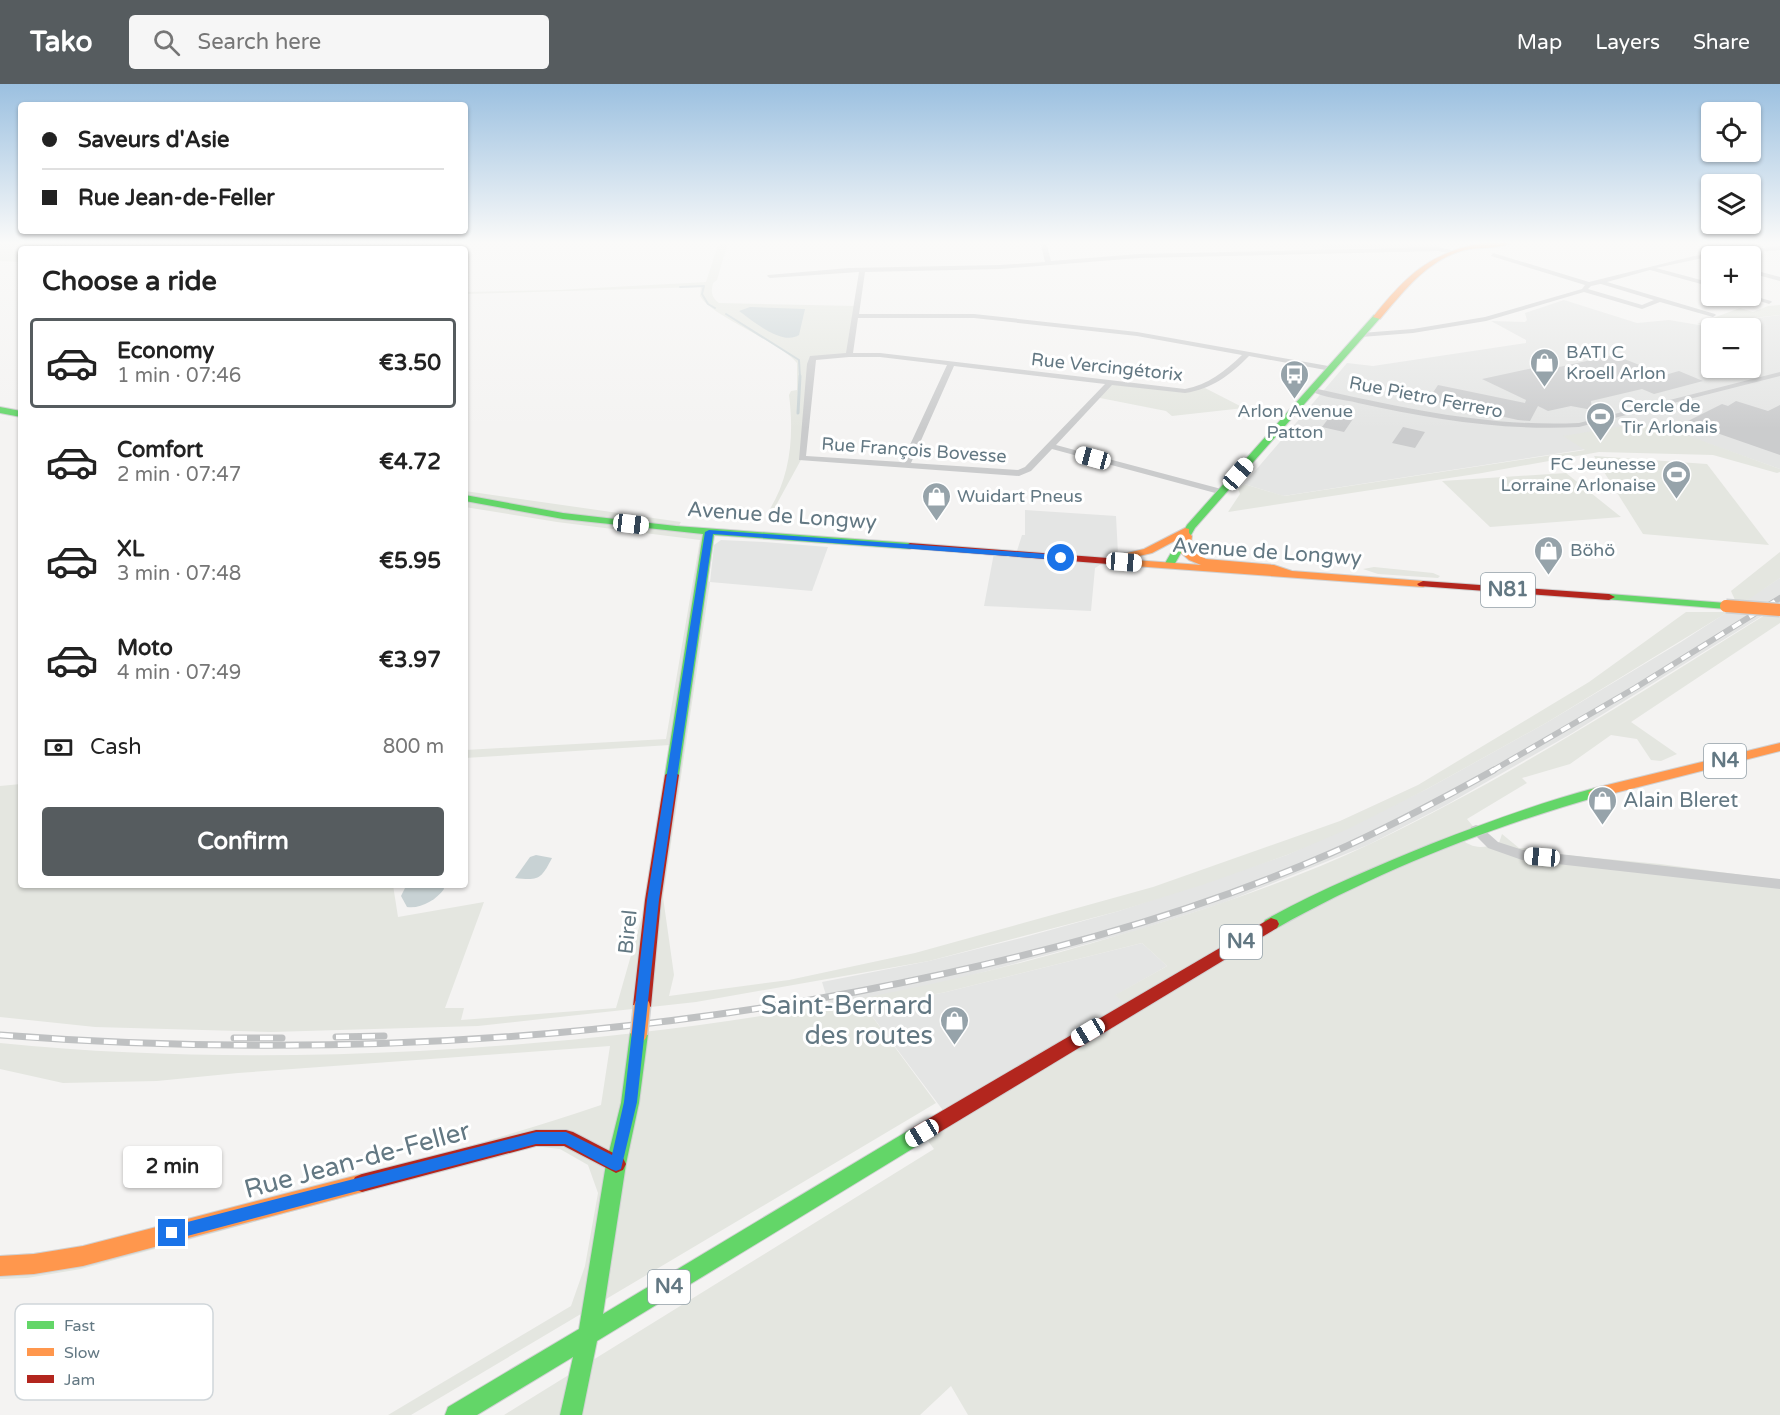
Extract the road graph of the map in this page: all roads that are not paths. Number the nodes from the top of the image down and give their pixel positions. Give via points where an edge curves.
1 (857, 304) edge
2 (1389, 304) edge
3 (1533, 304) edge
4 (1634, 304) edge
5 (1649, 304) edge
6 (1675, 304) edge
7 (1713, 315) dead end
8 (855, 316) junction
9 (1365, 331) junction
10 (1247, 354) junction
11 (849, 355) junction
12 (951, 364) junction
13 (1331, 369) junction
14 (1780, 374) edge
15 (1109, 384) junction
16 (1313, 390) junction
17 (0, 410) edge
18 (18, 413) edge
19 (1050, 446) junction
20 (802, 458) joint
21 (905, 466) junction
22 (1222, 492) junction
23 (468, 499) edge
24 (1191, 527) junction
25 (709, 532) junction
26 (1166, 545) junction
27 (1106, 561) junction
28 (1165, 565) junction
29 (1289, 574) junction
30 (1780, 610) edge
31 (1780, 747) edge
32 (1476, 830) junction
33 (1780, 884) edge
34 (616, 1164) junction
35 (0, 1266) edge
36 (589, 1335) junction
37 (456, 1415) edge
38 (571, 1415) edge

1 - 8 street
2 - 9 main road
3 - 9 street via 1486,319 1395,333
4 - 5 street
6 - 7 street
8 - 10 street via 974,315 1137,334
8 - 11 street
9 - 13 main road
10 - 13 street
10 - 15 street, Rue Vercingétorix via 1201,390
11 - 12 street, Rue Vercingétorix
11 - 20 street, Rue Vercingétorix via 813,358
12 - 15 street, Rue Vercingétorix
12 - 21 street
13 - 16 main road
14 - 16 street, Rue Pietro Ferrero via 1579,425 1547,428 1474,424
15 - 19 street, Rue François Bovesse
16 - 22 main road
17 - 18 main road
19 - 21 street, Rue François Bovesse via 1019,473
19 - 22 street
20 - 21 street, Rue François Bovesse
22 - 24 main road
23 - 25 main road, Avenue de Longwy / N81 via 563,516
24 - 26 main road
24 - 28 main road
24 - 29 main road, N81 via 1185,551 1193,558 1274,568
25 - 27 main road, Avenue de Longwy / N81
25 - 34 main road, Birel, bridge via 653,900 630,1102
26 - 27 main road
26 - 28 main road via 1159,555
27 - 28 main road, Avenue de Longwy / N81
28 - 29 main road, Avenue de Longwy / N81
29 - 30 main road, Avenue de Longwy / N81, bridge
31 - 32 main road, N4 via 1583,796
32 - 33 street via 1493,845 1522,855
32 - 36 main road, N4 via 1300,907
34 - 35 main road, Rue Jean-de-Feller via 566,1138 536,1138 83,1256
34 - 36 main road, Birel
36 - 37 main road, N4
36 - 38 main road, Birel

